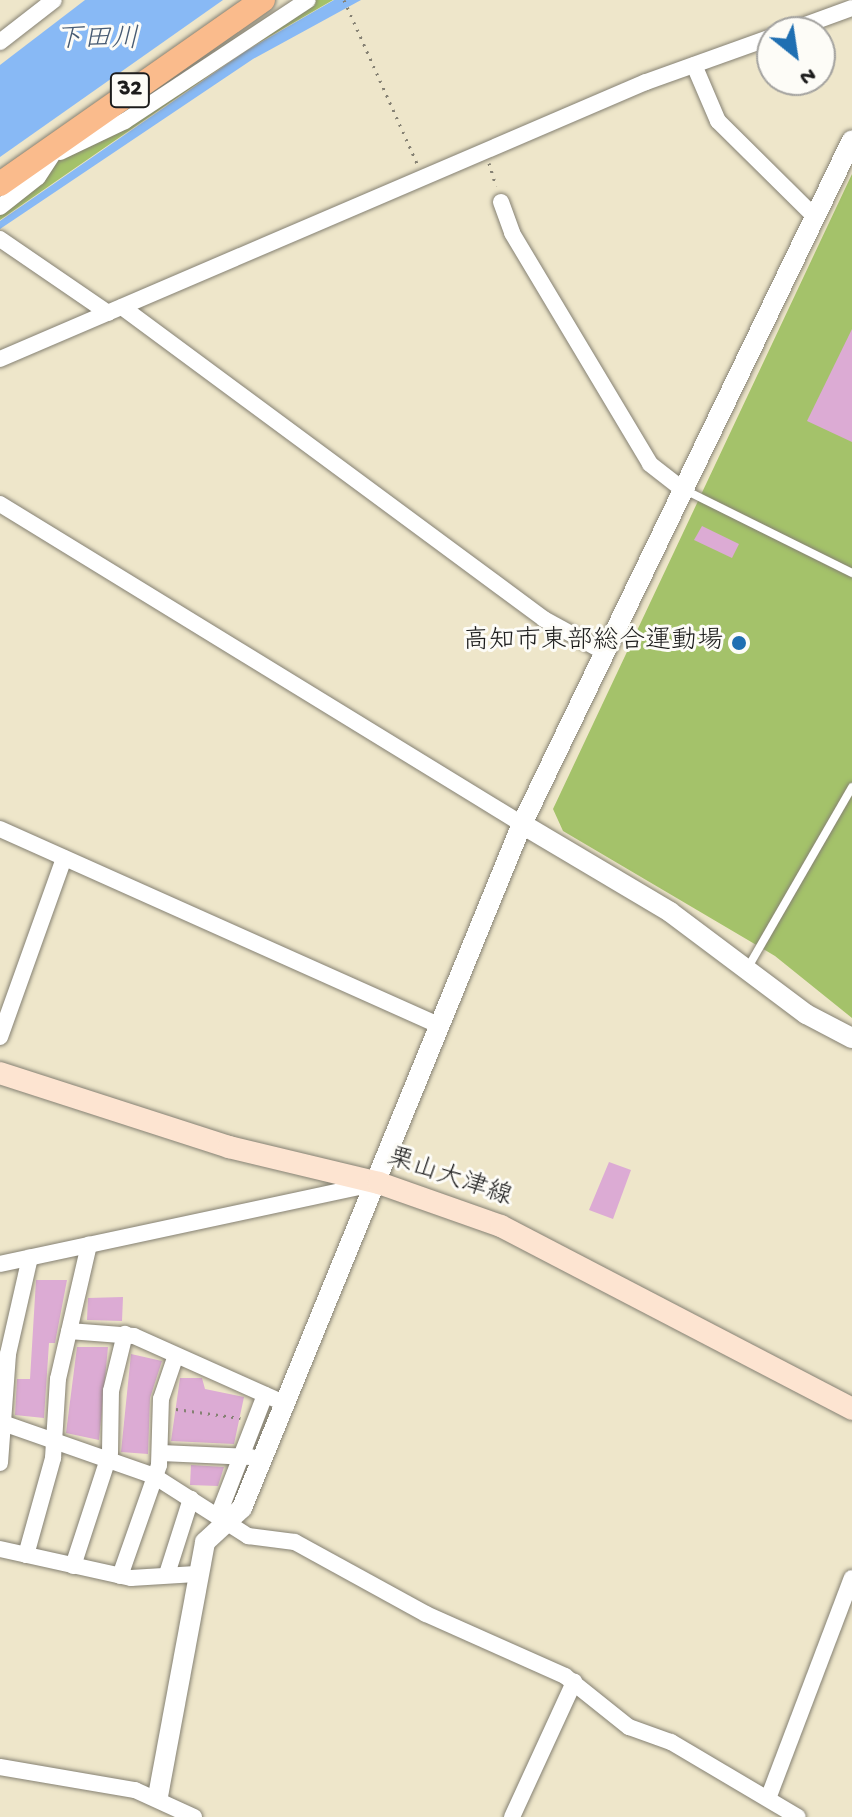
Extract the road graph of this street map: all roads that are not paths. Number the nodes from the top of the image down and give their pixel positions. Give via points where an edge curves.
1 (54, 0) edge
2 (263, 0) edge
3 (308, 0) edge
4 (852, 8) edge
5 (830, 16) edge
6 (0, 42) edge
7 (756, 43) edge
8 (694, 65) junction
9 (852, 140) edge
10 (57, 148) junction
11 (0, 184) edge
12 (501, 202) road end
13 (0, 207) edge
14 (815, 217) junction
15 (0, 239) edge
16 (115, 310) junction
17 (0, 359) edge
18 (676, 482) junction
19 (0, 504) edge
20 (852, 573) edge
21 (604, 652) junction
22 (852, 787) edge
23 (522, 824) junction
24 (0, 829) edge
25 (64, 858) junction
26 (747, 969) junction
27 (439, 1025) junction
28 (0, 1037) edge
29 (852, 1038) edge
30 (0, 1073) edge
31 (379, 1183) junction
32 (89, 1245) junction
33 (30, 1257) junction
34 (0, 1264) edge
35 (69, 1331) junction
36 (125, 1334) junction
37 (176, 1355) junction
38 (274, 1399) junction
39 (852, 1409) edge
40 (3, 1424) edge
41 (54, 1446) junction
42 (161, 1453) junction
43 (1, 1456) edge
44 (251, 1458) junction
45 (107, 1462) junction
46 (154, 1476) junction
47 (191, 1499) junction
48 (223, 1519) junction
49 (0, 1549) edge
50 (26, 1555) junction
51 (73, 1566) junction
52 (167, 1574) junction
53 (196, 1574) junction
54 (120, 1576) junction
55 (852, 1578) edge
56 (574, 1682) junction
57 (0, 1767) edge
58 (158, 1796) junction
59 (769, 1796) junction
60 (194, 1817) edge
61 (512, 1817) edge
62 (798, 1817) edge

1 - 6 street
2 - 10 main road, 32
3 - 10 street via 125,121
4 - 5 street
7 - 8 street
8 - 14 street via 718,121
8 - 16 street
9 - 14 street
10 - 11 main road, 32
10 - 13 street
12 - 18 street via 512,233 650,464
14 - 18 street
15 - 16 street
16 - 17 street
16 - 21 street via 544,619
18 - 20 lane
18 - 21 street
19 - 23 street
21 - 23 street
22 - 26 lane
23 - 26 street via 670,912
23 - 27 street
24 - 25 street
25 - 27 street
25 - 28 street
26 - 29 street
27 - 31 street
30 - 31 main road, 栗山大津線 via 229,1147
31 - 32 street
31 - 38 street
31 - 39 main road, 栗山大津線 via 565,1254
32 - 33 street
32 - 35 street
33 - 34 street
33 - 40 street via 8,1354
35 - 36 street
35 - 41 street
36 - 37 street
36 - 45 street via 111,1391
37 - 38 street
37 - 42 street via 161,1405
38 - 44 street
38 - 44 street via 255,1417
40 - 41 street
40 - 43 street
41 - 45 street
41 - 50 street
42 - 44 street
42 - 46 street
44 - 48 street
45 - 46 street
45 - 51 street
46 - 47 street
46 - 54 street
47 - 48 street
47 - 52 street
48 - 53 street via 205,1542
48 - 56 street via 248,1536 295,1542 426,1614
49 - 50 street
50 - 51 street
51 - 54 street
52 - 53 street
52 - 54 street
53 - 58 street
55 - 59 street
56 - 59 street via 629,1727
56 - 61 street
57 - 58 street
58 - 60 street
59 - 62 street

